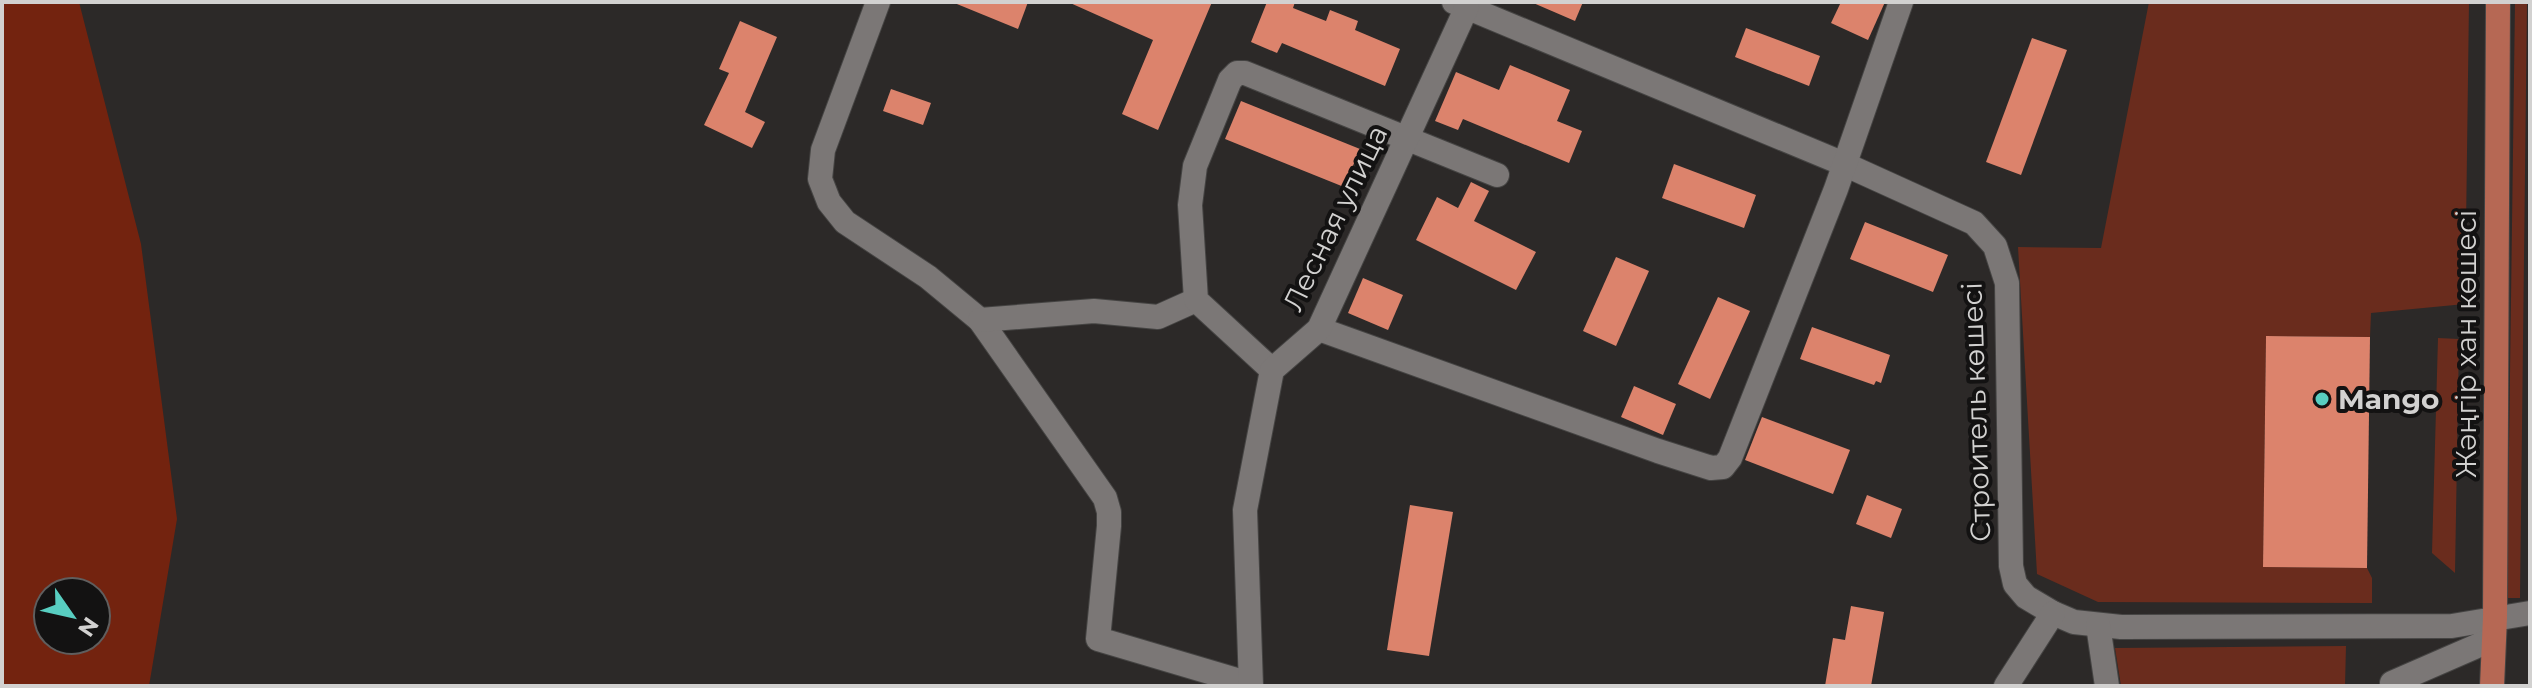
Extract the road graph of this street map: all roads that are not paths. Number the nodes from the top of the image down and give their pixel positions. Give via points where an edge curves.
1 (878, 2) edge
2 (1901, 2) edge
3 (2498, 2) edge
4 (1460, 4) edge
5 (1407, 137) junction
6 (1844, 164) junction
7 (1497, 175) dead end
8 (1196, 300) junction
9 (980, 320) junction
10 (1319, 329) junction
11 (1272, 370) junction
12 (2053, 613) junction
13 (2530, 613) edge
14 (2098, 625) junction
15 (2494, 628) junction
16 (2392, 683) dead end
17 (1250, 685) edge
18 (2006, 686) edge
19 (2107, 686) edge
20 (2492, 686) edge

1 - 9 street via 823,150 820,179 845,222 928,277
2 - 6 street
3 - 15 main road, Жәңгір хан көшесі
4 - 5 street, Лесная улица
4 - 6 street, Строитель көшесі
5 - 7 street
5 - 8 street via 1237,73 1195,166 1190,205
5 - 10 street, Лесная улица
6 - 10 street via 1723,467 1658,451
6 - 12 street, Строитель көшесі via 1974,223 1995,246 2007,283 2011,566 2015,584 2026,597
8 - 9 street via 1158,317 1094,311
8 - 11 street
9 - 17 street via 1105,498 1109,526 1098,639
10 - 11 street, Лесная улица
11 - 17 street via 1245,510
12 - 14 street, Строитель көшесі
12 - 18 street
13 - 15 street
14 - 15 street, Строитель көшесі
14 - 19 street
15 - 16 street
15 - 20 main road, Жәңгір хан көшесі

